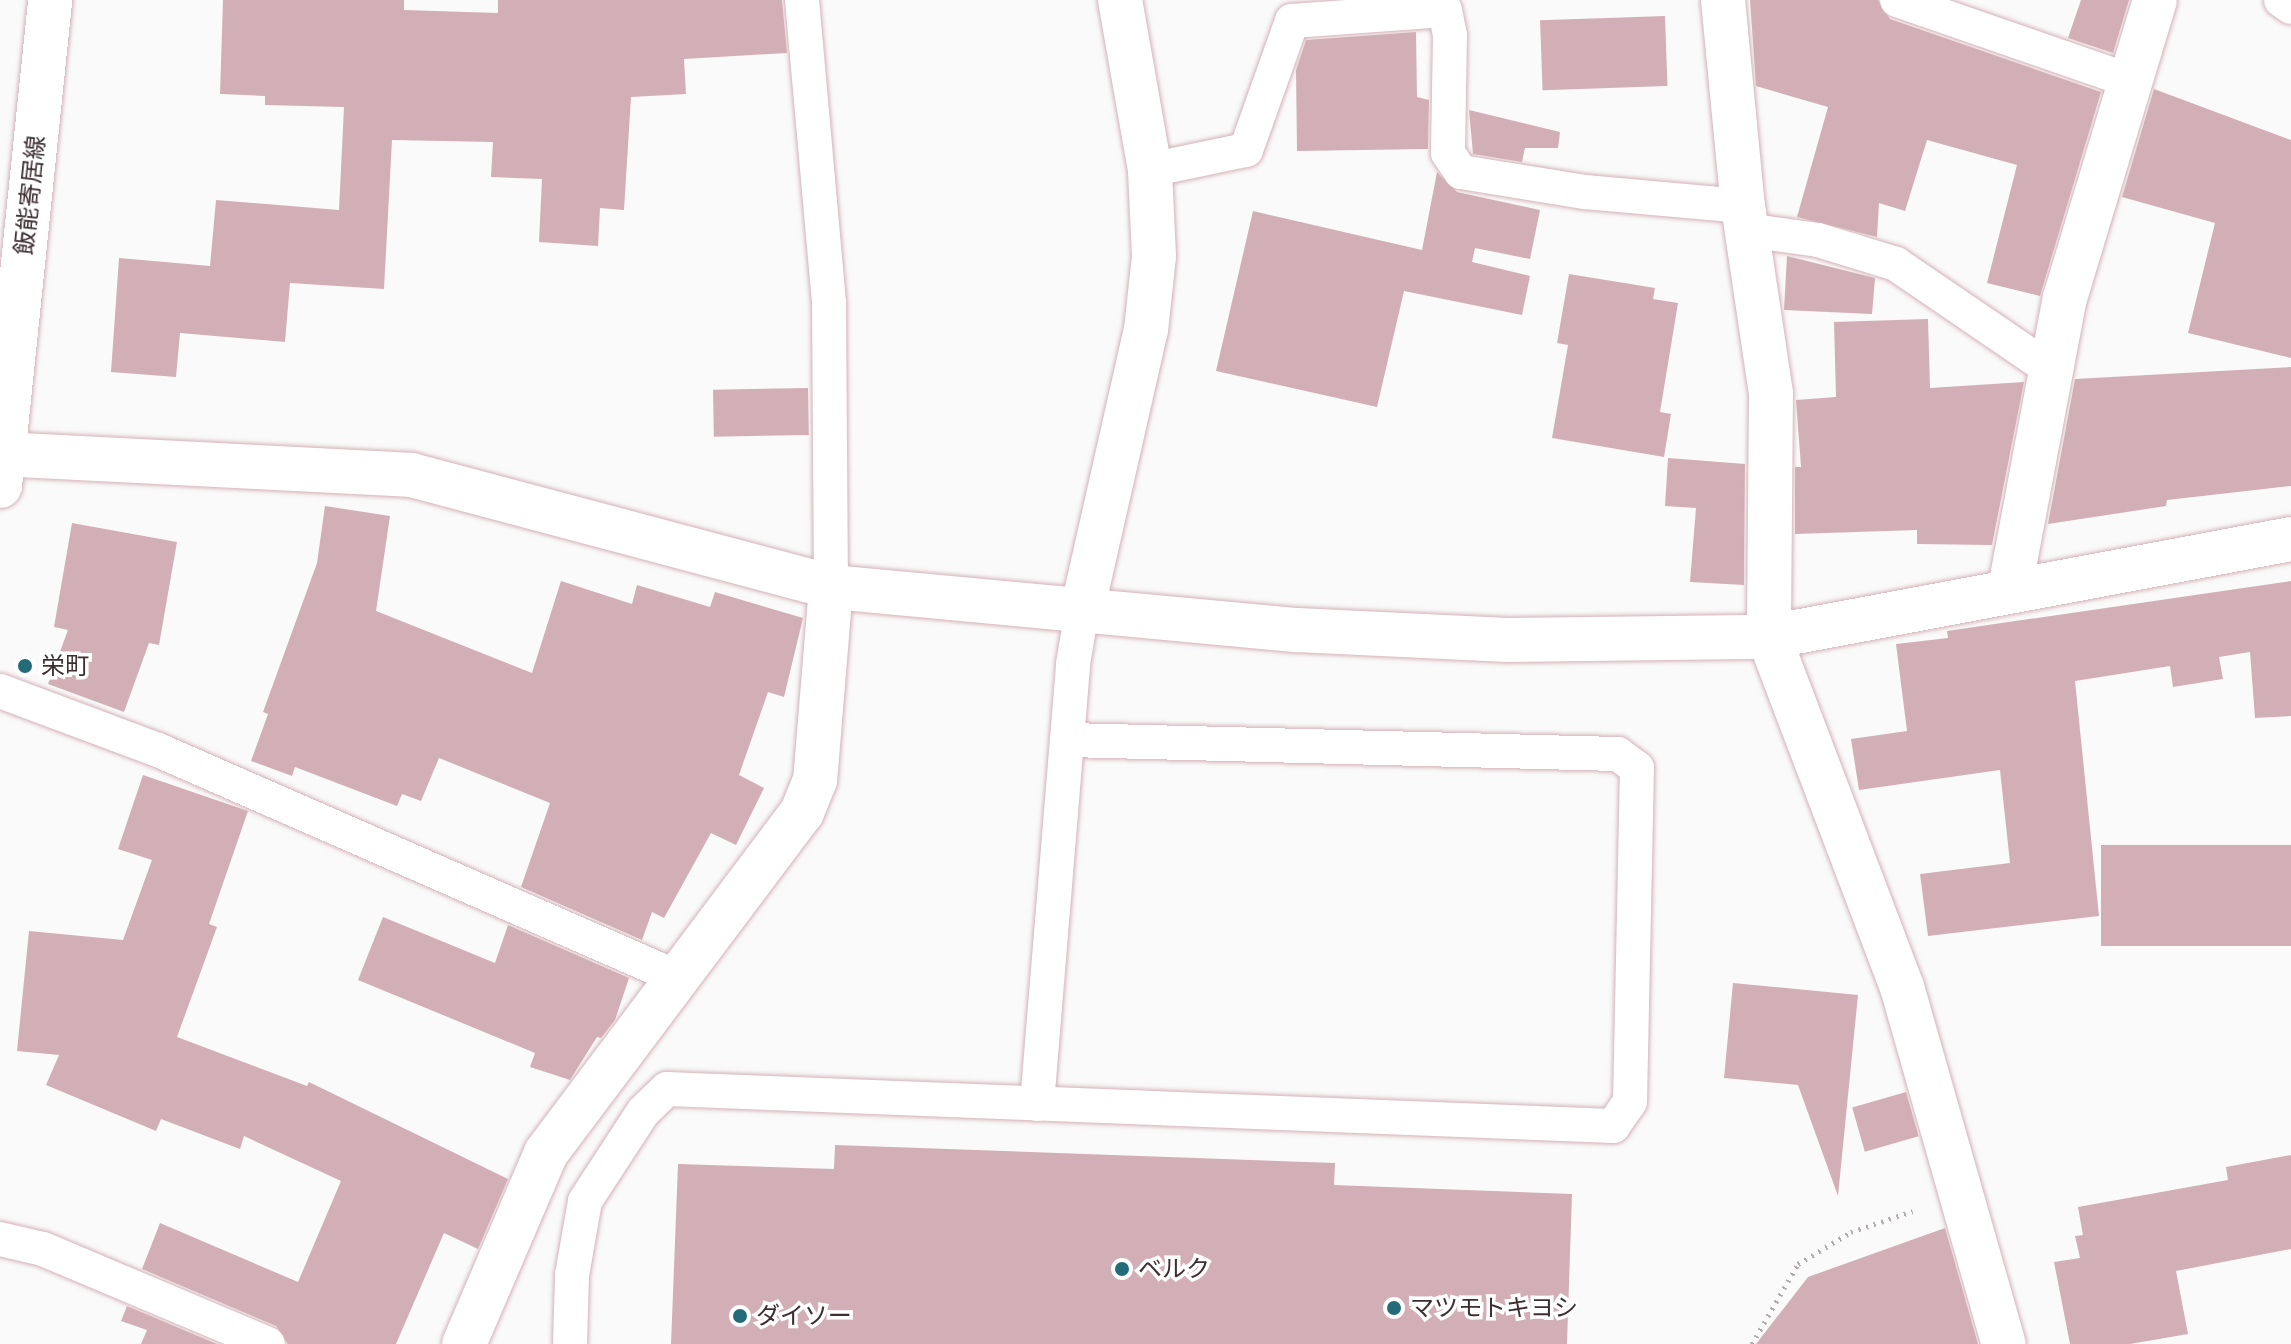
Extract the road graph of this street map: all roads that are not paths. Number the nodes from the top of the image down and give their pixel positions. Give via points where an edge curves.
1 (50, 0) edge
2 (802, 0) edge
3 (1120, 0) edge
4 (1723, 0) edge
5 (1897, 0) edge
6 (2155, 0) edge
7 (2281, 0) edge
8 (2291, 7) edge
9 (2131, 81) junction
10 (1150, 170) junction
11 (1745, 218) junction
12 (2050, 369) junction
13 (1, 465) edge
14 (2291, 539) edge
15 (831, 587) junction
16 (2010, 588) junction
17 (1082, 611) junction
18 (1769, 637) junction
19 (0, 691) edge
20 (1068, 740) junction
21 (681, 979) junction
22 (1037, 1104) junction
23 (0, 1239) edge
24 (268, 1344) edge
25 (464, 1344) edge
26 (570, 1344) edge
27 (2004, 1344) edge

1 - 13 street, 飯能寄居線
2 - 15 lane via 829,302
3 - 10 street
4 - 11 street
5 - 9 lane
6 - 9 street
7 - 8 lane
9 - 12 street via 2065,298
10 - 11 lane via 1246,150 1292,21 1445,10 1450,35 1448,153 1461,172
10 - 17 street via 1154,256 1146,330
11 - 12 lane via 1896,264
11 - 18 street via 1771,394
12 - 16 street
13 - 15 street via 411,475
14 - 16 street
15 - 17 street
15 - 21 street via 815,780 802,812
16 - 18 street
17 - 18 street via 1297,630 1508,640
17 - 20 lane
18 - 27 street via 1902,987
19 - 21 lane via 158,750
20 - 22 lane
20 - 22 lane via 1618,754 1637,768 1630,1102 1613,1126
21 - 25 street via 546,1153
22 - 26 lane via 667,1089 643,1112 585,1201 572,1275
23 - 24 lane via 43,1249

